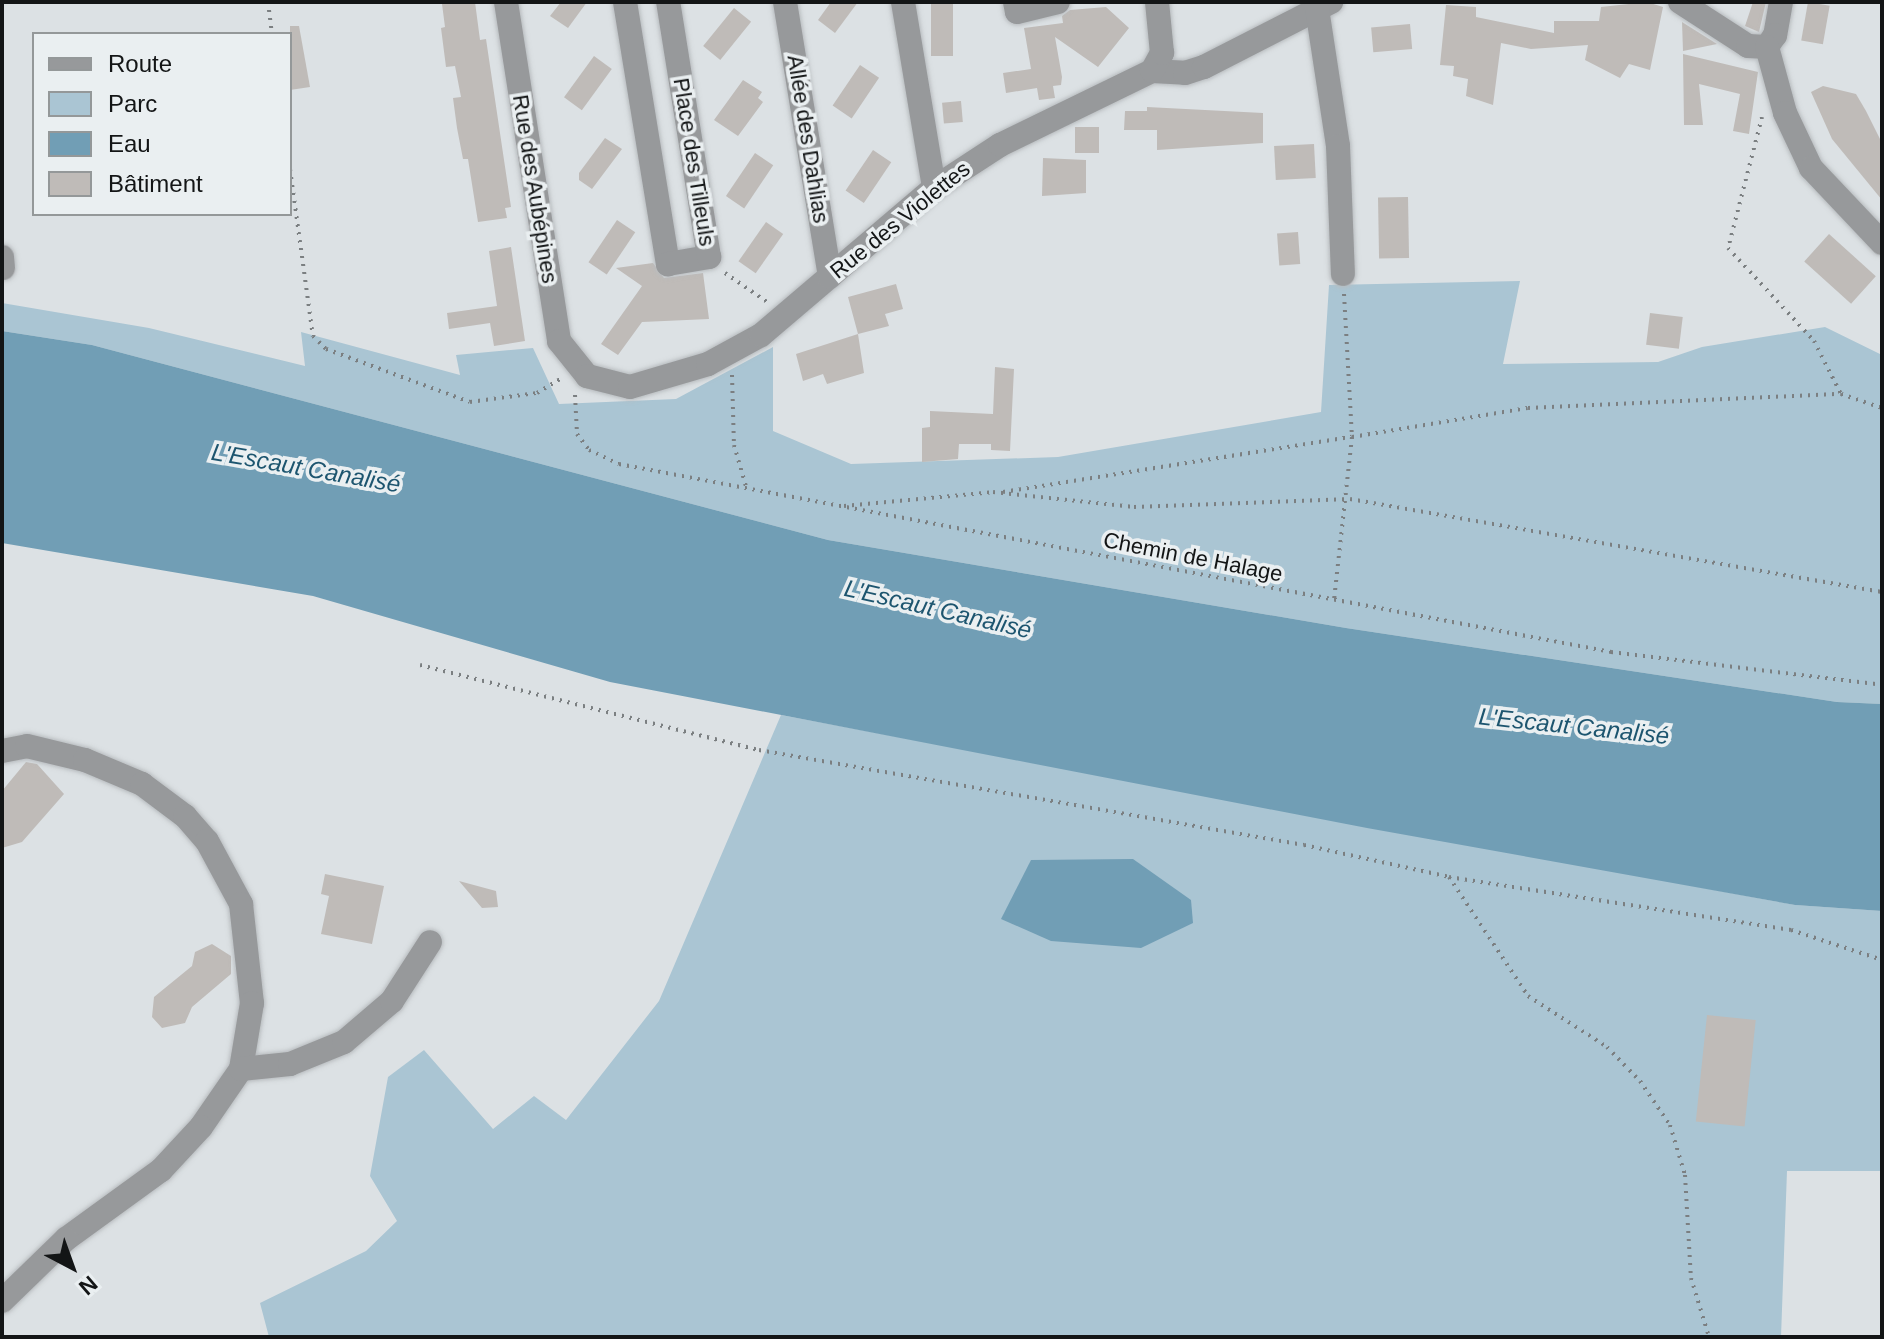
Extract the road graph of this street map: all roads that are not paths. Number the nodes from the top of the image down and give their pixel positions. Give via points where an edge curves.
1 (506, 2) edge
2 (625, 2) edge
3 (668, 2) edge
4 (785, 2) edge
5 (903, 2) edge
6 (1015, 2) edge
7 (1058, 2) edge
8 (1157, 2) edge
9 (1680, 2) edge
10 (1781, 2) edge
11 (1321, 4) edge
12 (1767, 47) junction
13 (1152, 71) junction
14 (684, 101) junction
15 (643, 107) junction
16 (934, 188) junction
17 (701, 207) junction
18 (660, 214) junction
19 (1882, 243) edge
20 (2, 257) edge
21 (3, 268) edge
22 (1343, 274) road end
23 (830, 276) junction
24 (578, 369) joint
25 (2, 751) edge
26 (430, 942) dead end
27 (241, 1069) junction
28 (2, 1301) edge

1 - 24 street, Rue des Aubépines via 557,334
2 - 15 street, Place des Tilleuls
3 - 14 street, Place des Tilleuls
4 - 23 street, Allée des Dahlias
5 - 16 street
6 - 7 street via 1017,12
8 - 13 street via 1162,53
9 - 12 street via 1748,46
10 - 12 street via 1775,35
11 - 13 street, Rue des Violettes via 1204,67
11 - 22 street via 1337,138
12 - 19 street via 1805,160
13 - 16 street, Rue des Violettes via 1000,145
14 - 15 street
14 - 17 street, Place des Tilleuls
15 - 18 street, Place des Tilleuls
16 - 23 street, Rue des Violettes
17 - 18 street
17 - 18 street, Place des Tilleuls via 709,257 668,264
20 - 21 street
23 - 24 street, Rue des Violettes via 731,353 630,387 598,382
25 - 27 street via 27,746 115,771 166,800 207,841 235,889 248,934 252,1020
26 - 27 street via 392,1001 344,1042 290,1064
27 - 28 street via 201,1127 161,1170 74,1232

